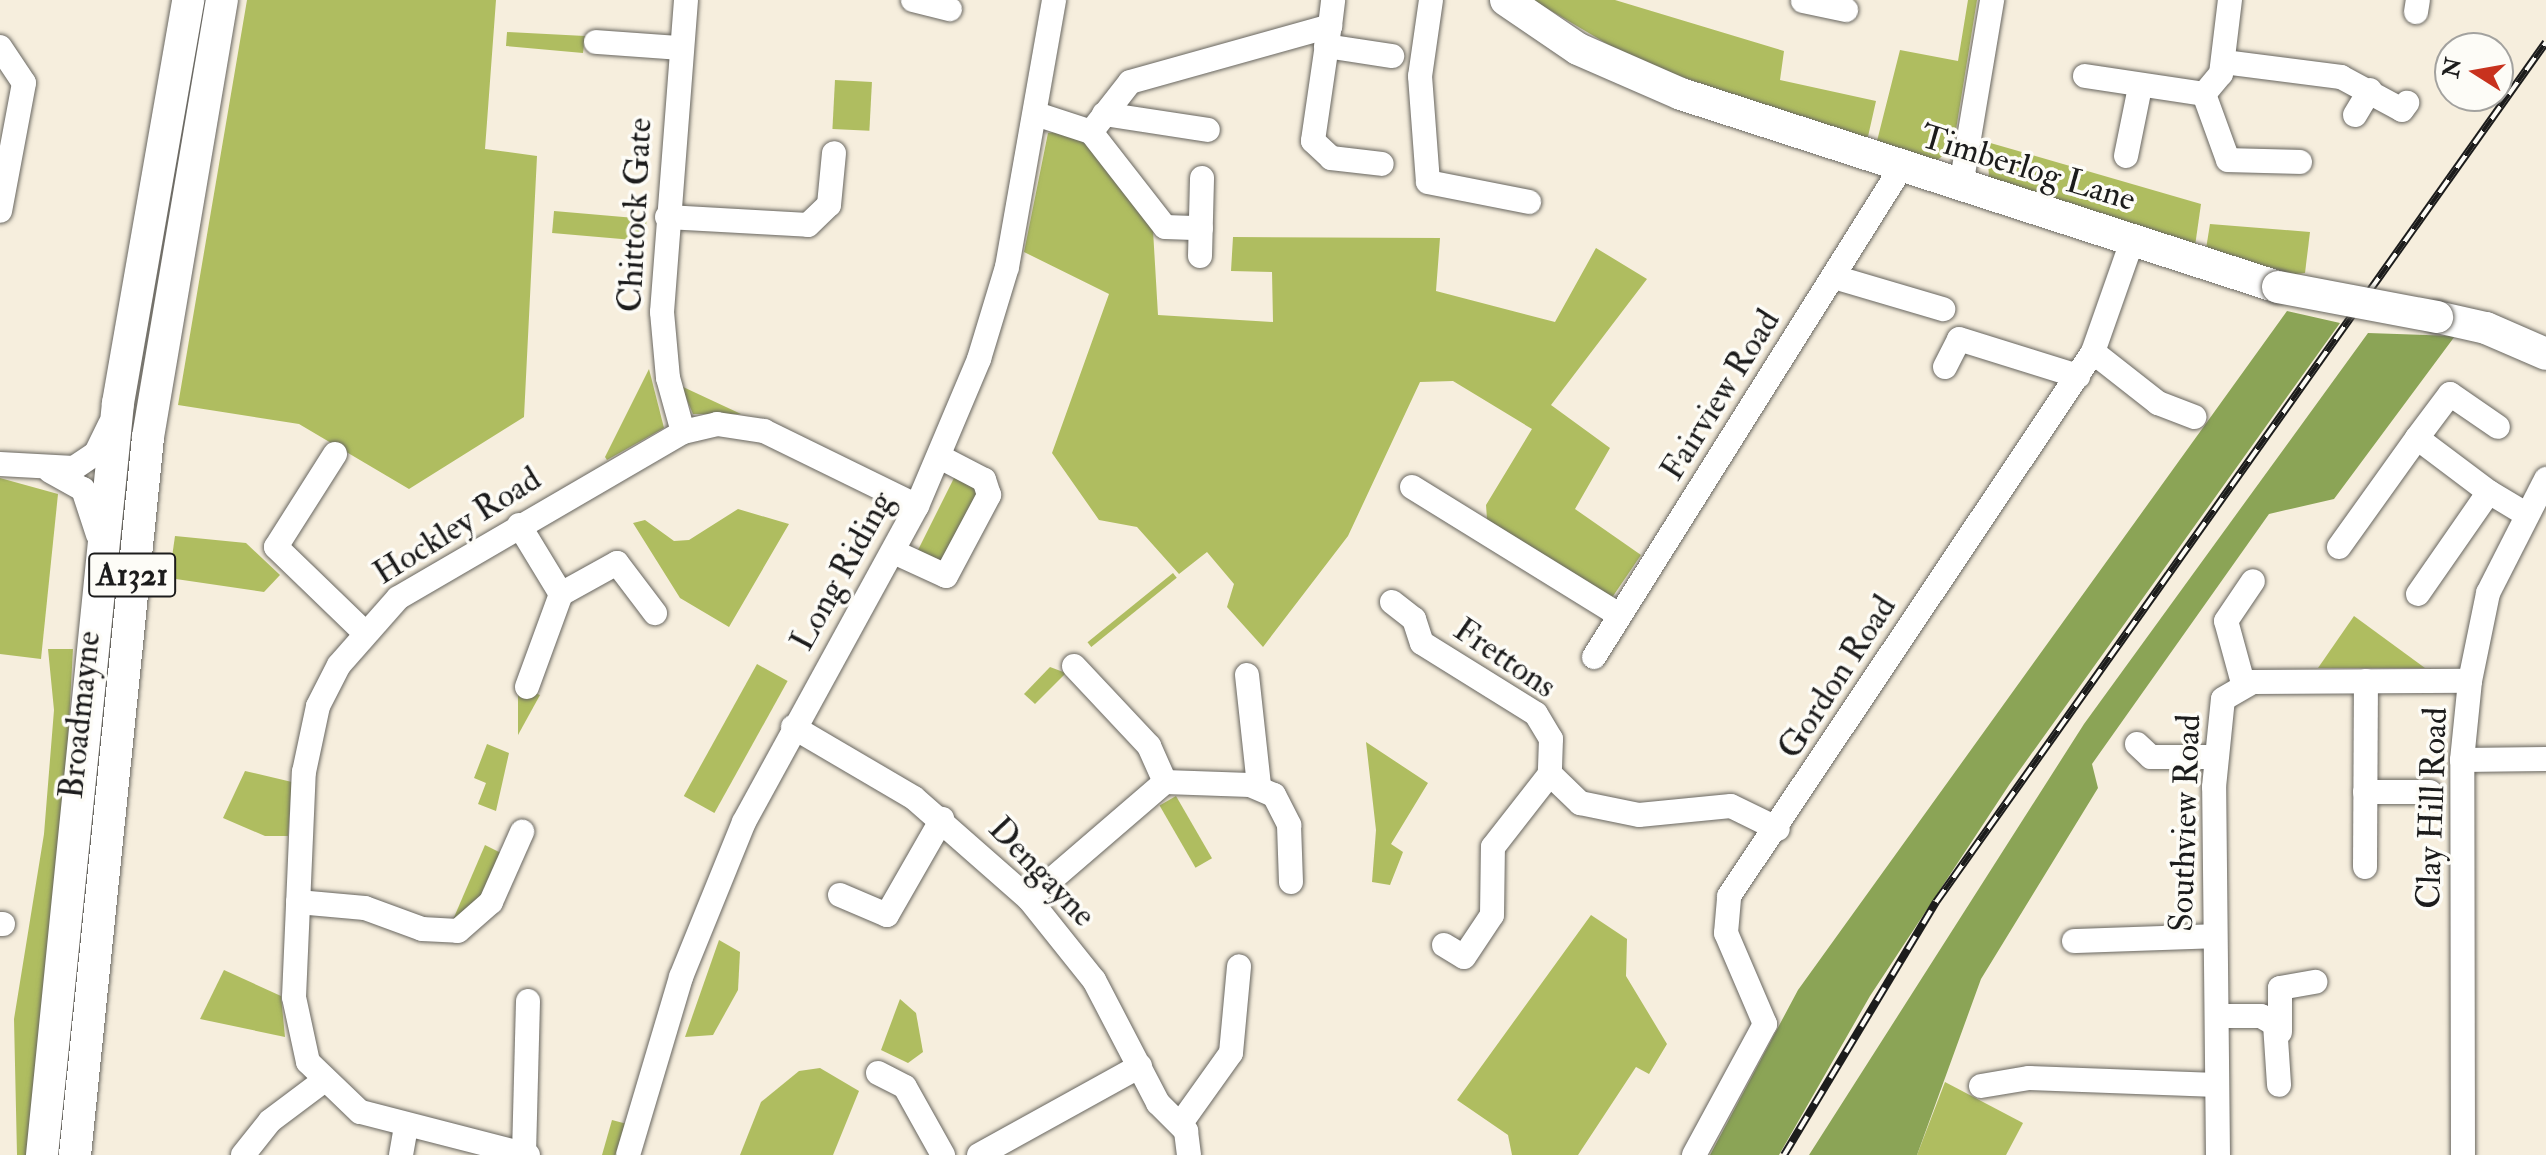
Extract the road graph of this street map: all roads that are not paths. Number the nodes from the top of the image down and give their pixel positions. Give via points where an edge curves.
1 (188, 0) edge
2 (222, 0) edge
3 (686, 0) edge
4 (913, 0) edge
5 (1054, 0) edge
6 (1431, 0) edge
7 (1506, 0) edge
8 (1992, 0) edge
9 (2230, 0) edge
10 (1803, 1) edge
11 (1834, 6) edge
12 (950, 9) dead end
13 (1330, 23) edge
14 (596, 42) dead end
15 (0, 47) edge
16 (680, 48) junction
17 (1392, 56) dead end
18 (2224, 62) junction
19 (2085, 76) dead end
20 (2140, 87) junction
21 (2370, 90) junction
22 (2204, 94) junction
23 (2407, 103) dead end
24 (1036, 114) junction
25 (2355, 115) dead end
26 (1098, 123) junction
27 (1208, 130) dead end
28 (834, 153) dead end
29 (2126, 156) dead end
30 (2300, 162) dead end
31 (1382, 164) dead end
32 (1901, 168) junction
33 (1202, 178) dead end
34 (1961, 186) junction
35 (1529, 202) dead end
36 (0, 211) edge
37 (667, 217) junction
38 (1201, 228) junction
39 (2132, 241) junction
40 (1200, 256) dead end
41 (1834, 277) junction
42 (1943, 309) dead end
43 (2093, 352) junction
44 (2546, 354) edge
45 (1945, 367) dead end
46 (2078, 376) junction
47 (118, 403) junction
48 (2194, 417) dead end
49 (2498, 427) dead end
50 (683, 432) junction
51 (2417, 438) junction
52 (335, 454) dead end
53 (940, 457) junction
54 (0, 464) edge
55 (48, 470) junction
56 (2546, 479) edge
57 (1412, 487) dead end
58 (2489, 492) junction
59 (917, 506) junction
60 (2524, 513) junction
61 (519, 525) junction
62 (2339, 547) dead end
63 (894, 552) junction
64 (99, 572) junction
65 (2253, 581) dead end
66 (561, 594) junction
67 (2418, 594) dead end
68 (1392, 602) dead end
69 (655, 613) dead end
70 (1619, 615) junction
71 (364, 632) junction
72 (1594, 657) dead end
73 (1074, 666) dead end
74 (1247, 675) dead end
75 (2366, 681) junction
76 (2470, 681) junction
77 (2243, 683) junction
78 (527, 687) dead end
79 (793, 727) junction
80 (2137, 744) dead end
81 (2214, 757) junction
82 (2546, 759) edge
83 (2462, 760) junction
84 (1550, 774) junction
85 (1165, 782) junction
86 (1259, 786) junction
87 (2365, 792) junction
88 (2430, 792) dead end
89 (942, 819) junction
90 (1778, 829) junction
91 (522, 832) dead end
92 (2365, 867) dead end
93 (1291, 882) dead end
94 (840, 895) dead end
95 (1029, 899) junction
96 (298, 902) junction
97 (2215, 936) junction
98 (2074, 941) dead end
99 (1444, 945) dead end
100 (1239, 966) dead end
101 (2315, 982) dead end
102 (528, 1001) dead end
103 (2217, 1016) junction
104 (2280, 1032) junction
105 (1140, 1066) junction
106 (878, 1073) dead end
107 (322, 1082) junction
108 (2217, 1085) junction
109 (2279, 1085) dead end
110 (1981, 1086) dead end
111 (1181, 1123) junction
112 (406, 1126) junction
113 (526, 1154) edge
114 (42, 1155) edge
115 (75, 1155) edge
116 (243, 1155) edge
117 (401, 1155) edge
118 (628, 1155) edge
119 (943, 1155) edge
120 (979, 1155) edge
121 (1189, 1155) edge
122 (1694, 1155) edge
123 (2218, 1155) edge
124 (2463, 1155) edge

1 - 47 main road, Broadmayne / A1321
2 - 115 main road, Broadmayne / A1321 via 149,424
3 - 16 street, Chittock Gate
4 - 12 street
5 - 24 street, Long Riding
6 - 35 street via 1420,76 1428,182
7 - 32 main road, Timberlog Lane via 1631,75
8 - 34 street
9 - 18 street
10 - 11 street
13 - 17 street
13 - 26 street via 1142,77
13 - 31 street via 1313,141 1331,158
14 - 16 street
15 - 36 street via 24,83
16 - 37 street, Chittock Gate
18 - 21 street via 2341,77
18 - 22 street
19 - 20 street
20 - 22 street
20 - 29 street
21 - 23 street via 2402,110
21 - 25 street
22 - 30 street via 2228,160
24 - 26 street
24 - 53 street, Long Riding via 1007,267
26 - 27 street
26 - 38 street via 1165,227
28 - 37 street via 829,205 808,225
32 - 34 main road, Timberlog Lane
32 - 41 street, Fairview Road
33 - 38 street
34 - 39 main road, Timberlog Lane
37 - 50 street, Chittock Gate via 663,346
38 - 40 street
39 - 43 street, Gordon Road
39 - 44 main road, Timberlog Lane, bridge via 2278,287 2437,317
41 - 42 street
41 - 70 street, Fairview Road
43 - 46 street, Gordon Road
43 - 48 street via 2158,403
45 - 46 street via 1959,339
46 - 90 street, Gordon Road
47 - 55 street via 96,453 74,468
47 - 64 main road, Broadmayne / A1321
49 - 51 street via 2450,394
50 - 59 street, Hockley Road via 717,424 764,431
50 - 61 street, Hockley Road
51 - 58 street
51 - 62 street
52 - 71 street via 276,547
53 - 59 street, Long Riding
53 - 63 street via 984,480 989,495 946,576
54 - 55 street
55 - 64 street via 75,482 89,500
56 - 60 street, Clay Hill Road
57 - 70 street
58 - 60 street
58 - 67 street
59 - 63 street, Long Riding
60 - 76 street, Clay Hill Road via 2488,593
61 - 66 street
61 - 71 street, Hockley Road via 398,598
63 - 79 street, Long Riding
64 - 114 main road, Broadmayne / A1321
65 - 77 street via 2226,621
66 - 69 street via 617,563
66 - 78 street
68 - 84 street, Frettons via 1414,619 1422,643 1536,714 1551,739
70 - 72 street, Fairview Road
71 - 96 street, Hockley Road via 339,665 309,740
73 - 85 street via 1149,746
74 - 86 street
75 - 76 street, Southview Road
75 - 77 street, Southview Road
75 - 87 street
76 - 83 street, Clay Hill Road
77 - 81 street, Southview Road via 2223,699
79 - 89 street, Dengayne
79 - 118 street, Long Riding via 700,928
80 - 81 street via 2151,757
81 - 97 street, Southview Road
82 - 83 street
83 - 124 street, Clay Hill Road
84 - 90 street via 1580,803 1607,811 1639,815 1712,804
84 - 99 street via 1493,847 1492,915 1464,957
85 - 86 street
85 - 95 street
86 - 93 street via 1285,813
87 - 88 street
87 - 92 street
89 - 94 street via 887,915
89 - 95 street, Dengayne
90 - 122 street, Gordon Road via 1724,909 1726,933 1764,1011 1762,1039
91 - 96 street via 491,902 458,931 422,929 365,908
95 - 105 street, Dengayne via 1094,980
96 - 107 street, Hockley Road via 297,1033
97 - 98 street
97 - 103 street, Southview Road
100 - 111 street via 1231,1053
101 - 104 street via 2280,988
102 - 113 street
103 - 104 street via 2261,1016
103 - 108 street, Southview Road
104 - 109 street
105 - 111 street, Dengayne via 1158,1103
105 - 120 street
106 - 119 street via 905,1087
107 - 112 street, Hockley Road via 360,1112
107 - 116 street via 270,1121
108 - 110 street via 2029,1078
108 - 123 street, Southview Road
111 - 121 street, Dengayne
112 - 113 street, Hockley Road
112 - 117 street

